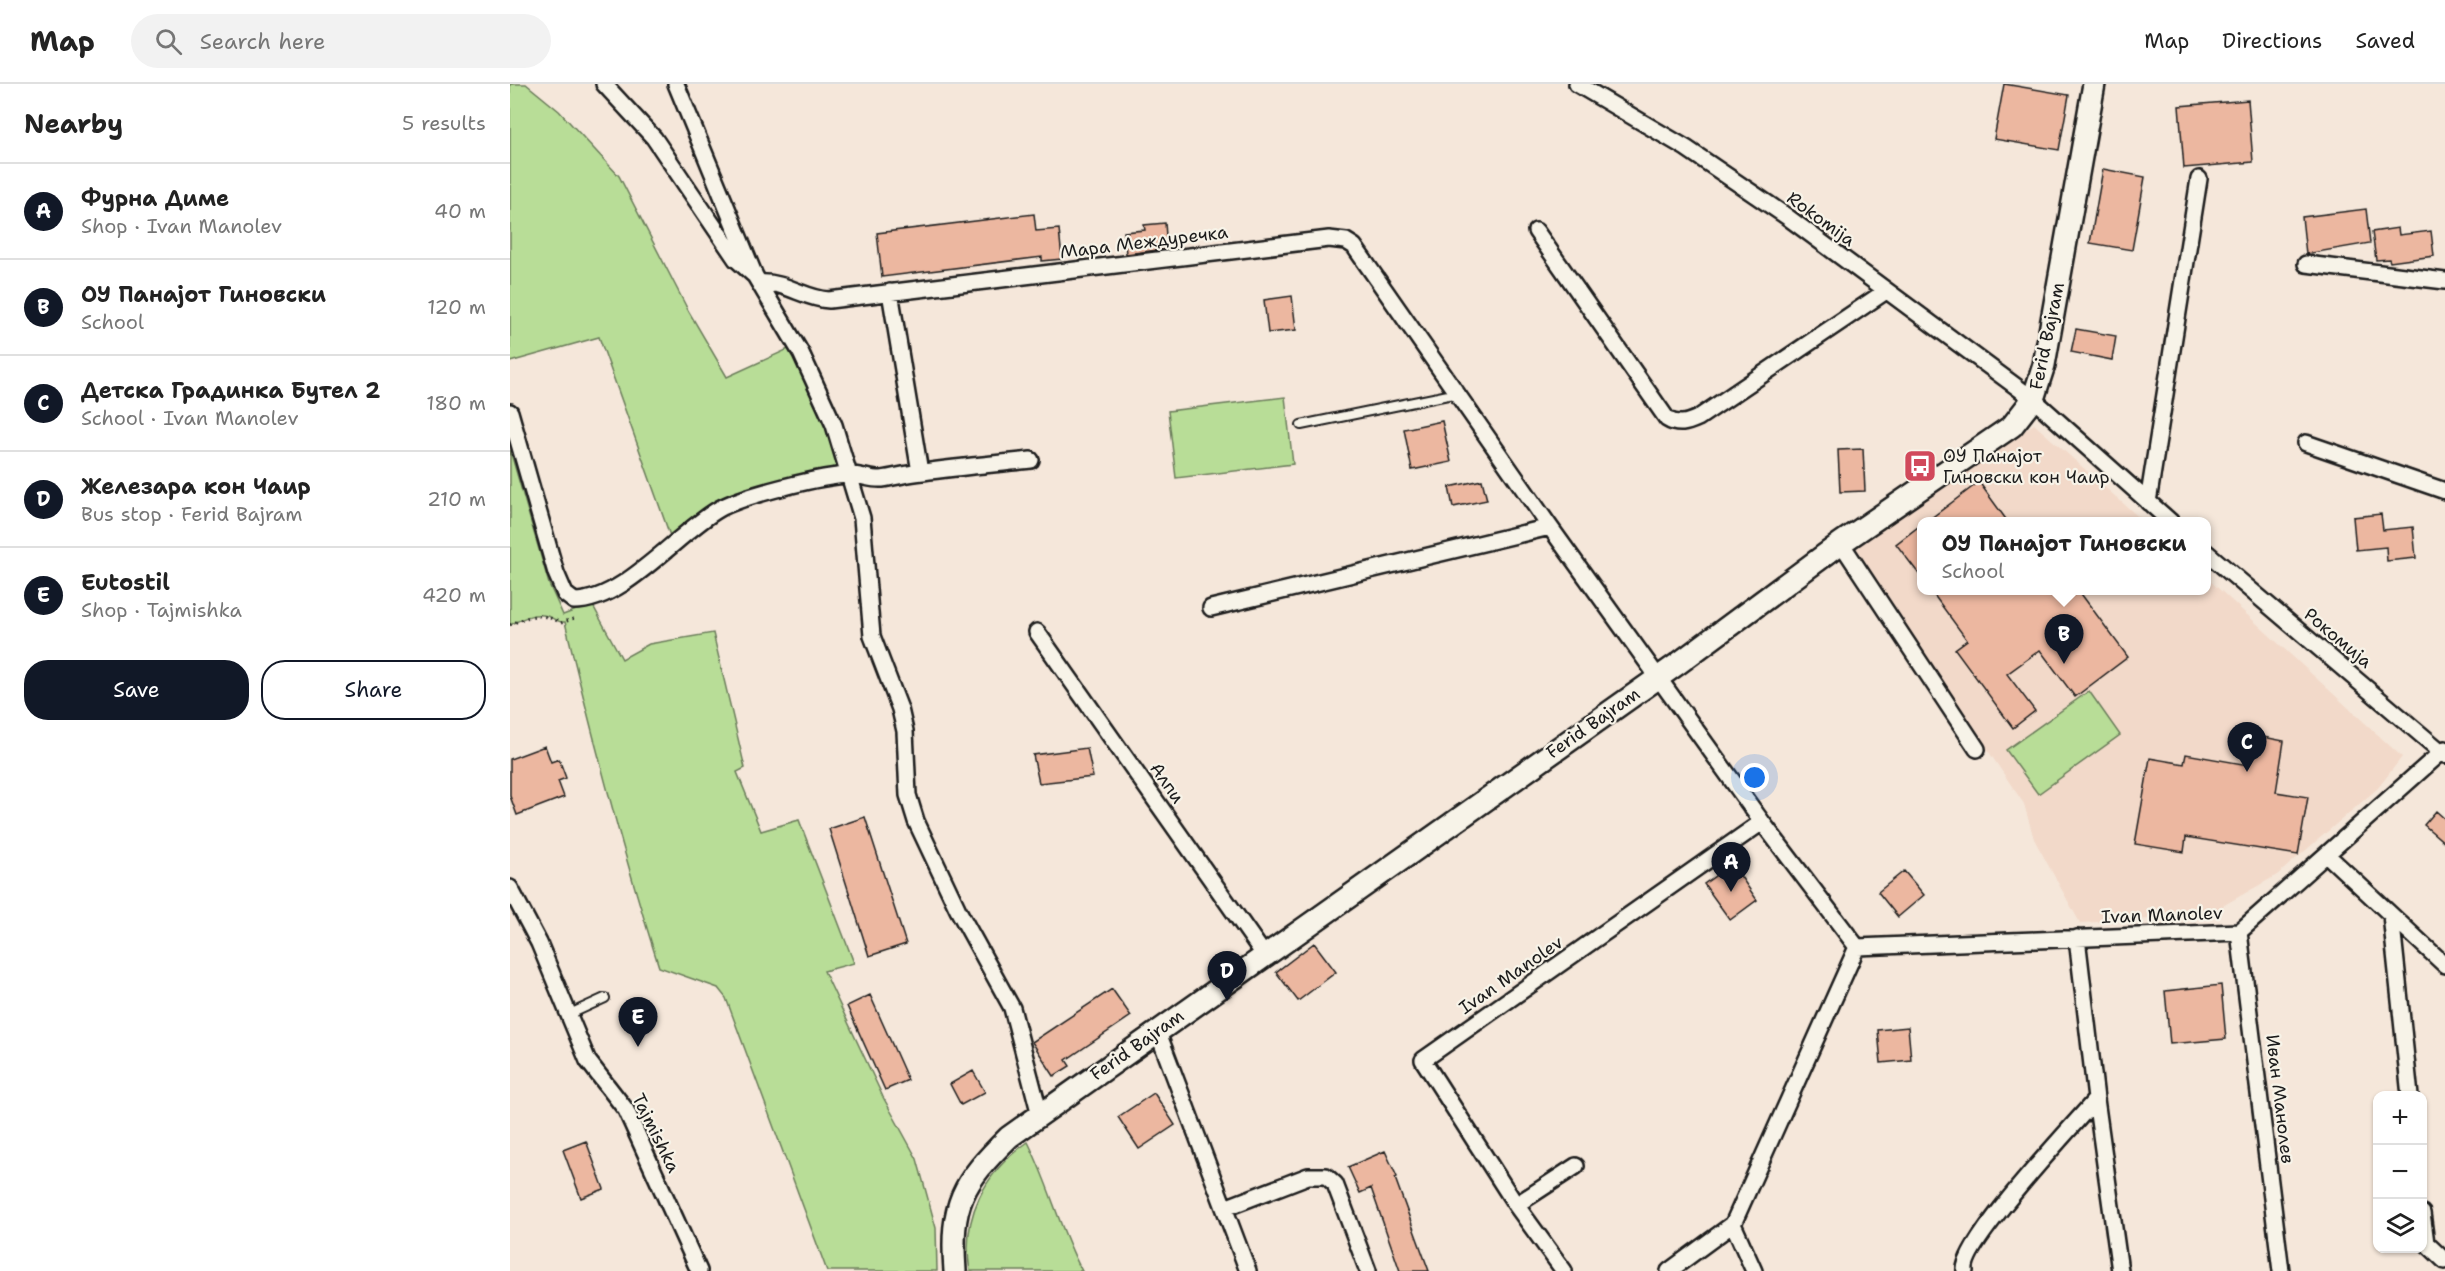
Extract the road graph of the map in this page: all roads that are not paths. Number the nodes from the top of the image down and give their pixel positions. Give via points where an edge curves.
1 (604, 84) edge
2 (676, 84) edge
3 (1577, 84) edge
4 (2094, 84) edge
5 (2199, 179) dead end
6 (1536, 231) dead end
7 (2306, 264) dead end
8 (758, 280) junction
9 (2445, 282) edge
10 (1886, 291) junction
11 (890, 292) junction
12 (1458, 393) junction
13 (2033, 399) junction
14 (510, 412) edge
15 (1301, 425) dead end
16 (2306, 442) dead end
17 (1031, 460) dead end
18 (920, 472) junction
19 (850, 475) junction
20 (2445, 491) edge
21 (2148, 502) junction
22 (2165, 517) edge
23 (1550, 526) junction
24 (1841, 543) junction
25 (2211, 556) edge
26 (1211, 608) dead end
27 (1037, 632) dead end
28 (1659, 677) junction
29 (1977, 749) dead end
30 (2444, 752) edge
31 (1762, 822) junction
32 (2328, 855) junction
33 (510, 888) edge
34 (2391, 915) junction
35 (2239, 932) junction
36 (2078, 938) junction
37 (1857, 947) junction
38 (1265, 956) junction
39 (2445, 964) edge
40 (605, 998) dead end
41 (570, 1014) junction
42 (1157, 1030) junction
43 (2410, 1091) edge
44 (2096, 1099) junction
45 (1040, 1115) junction
46 (1576, 1166) dead end
47 (1516, 1205) junction
48 (1225, 1209) junction
49 (1733, 1224) junction
50 (2427, 1244) edge
51 (2445, 1261) edge
52 (699, 1271) edge
53 (955, 1271) edge
54 (1248, 1271) edge
55 (1368, 1271) edge
56 (1564, 1271) edge
57 (1669, 1271) edge
58 (1754, 1271) edge
59 (1965, 1271) edge
60 (2120, 1271) edge
61 (2282, 1271) edge

1 - 8 street via 654,138 736,259
2 - 8 street
3 - 10 street, Rokomija via 1686,148
4 - 13 street, Ferid Bajram via 2044,365
5 - 21 street
6 - 10 street via 1673,423 1698,418
7 - 9 street
8 - 11 street, Мара Междуречка via 818,299
8 - 19 street via 801,352 834,424
10 - 13 street, Rokomija
11 - 12 street, Мара Междуречка via 1338,239 1360,251
11 - 18 street
12 - 15 lane
12 - 23 street, Мара Междуречка
13 - 21 street
13 - 24 street, Ferid Bajram via 2012,426
14 - 19 street via 556,573 565,594 574,601 594,598 612,589 732,502
16 - 20 street
17 - 18 street
18 - 19 street via 880,479
19 - 45 street via 862,518 872,636 905,731 908,795 958,910 1012,1008
21 - 22 street
23 - 26 street
23 - 28 street, Мара Междуречка
24 - 28 street, Ferid Bajram
24 - 29 street
25 - 30 street, Рокомија
27 - 38 street, Алпи
28 - 31 street
28 - 38 street, Ferid Bajram
30 - 32 street, Ivan Manolev
31 - 37 street
31 - 47 street, Ivan Manolev via 1423,1060
32 - 34 street
32 - 35 street, Ivan Manolev
33 - 41 street, Tajmishka
34 - 39 street
34 - 43 street
35 - 36 street, Ivan Manolev
35 - 61 street, Иван Манолев
36 - 37 street, Ivan Manolev
36 - 44 street, Ivan Manolev
37 - 49 street
38 - 42 street, Ferid Bajram
40 - 41 lane
41 - 52 street, Tajmishka via 588,1061 627,1110
42 - 45 street, Ferid Bajram
42 - 48 street
44 - 59 street via 1983,1231 1964,1265
44 - 60 street, Ivan Manolev
45 - 53 street, Ferid Bajram via 986,1159 964,1188 954,1224
46 - 47 street
47 - 56 street, Ivan Manolev
48 - 54 street
48 - 55 street via 1308,1176 1326,1176 1336,1188
49 - 57 street
49 - 58 street
50 - 51 street

